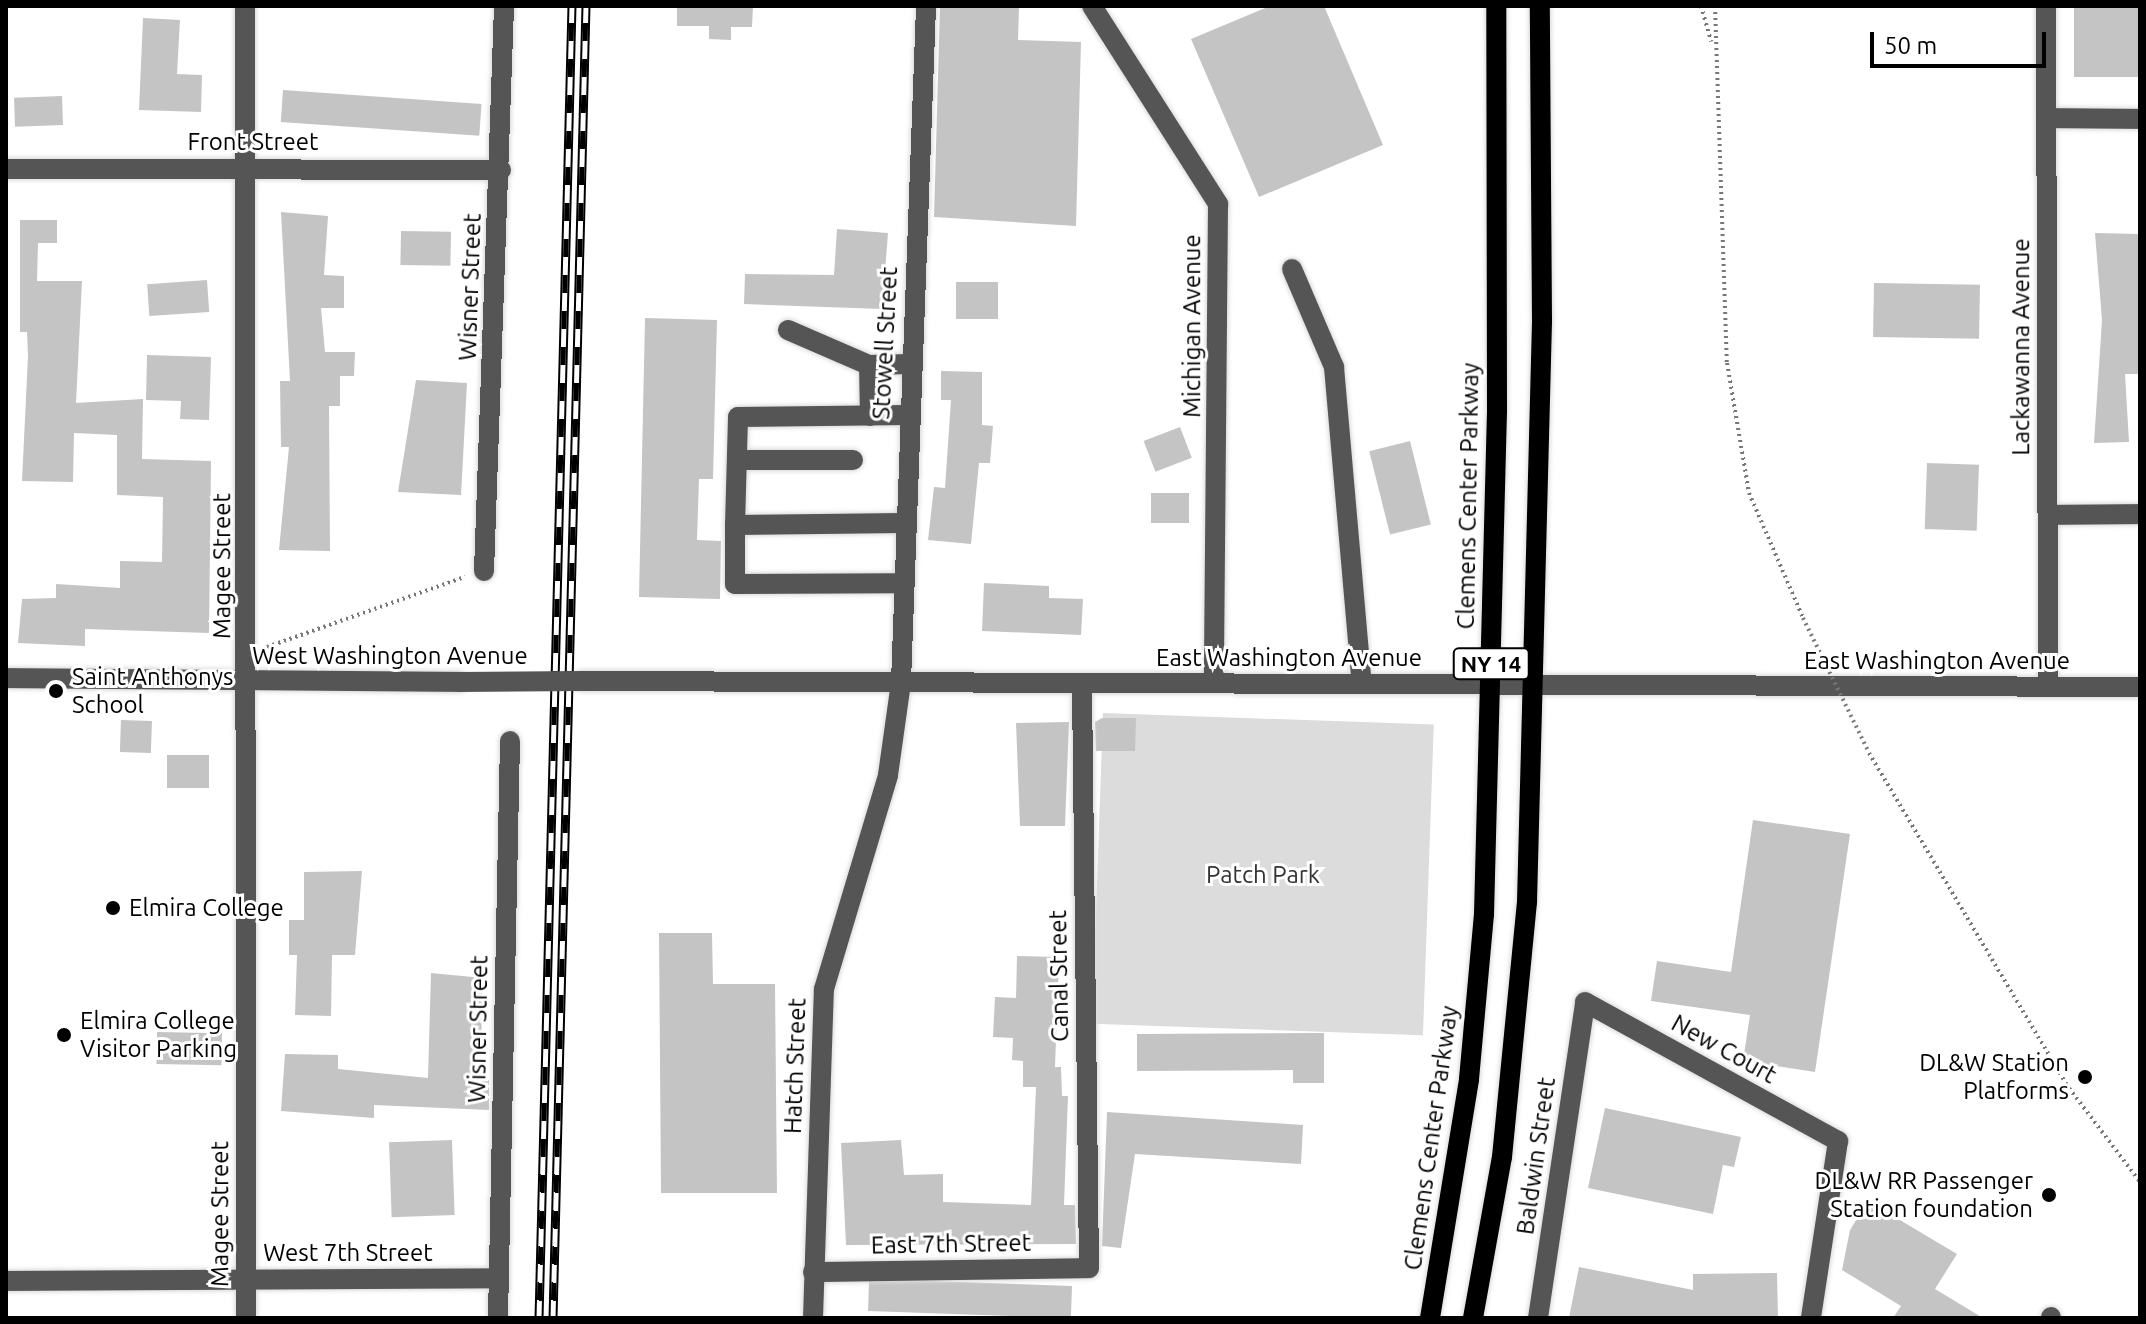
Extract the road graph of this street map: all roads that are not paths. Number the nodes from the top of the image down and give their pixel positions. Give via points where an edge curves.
1 (245, 6) edge
2 (504, 6) edge
3 (926, 6) edge
4 (1092, 6) edge
5 (1496, 6) edge
6 (1540, 6) edge
7 (2046, 6) edge
8 (2047, 118) junction
9 (2140, 119) edge
10 (246, 168) junction
11 (6, 169) edge
12 (501, 170) junction
13 (1292, 269) dead end
14 (788, 330) dead end
15 (910, 364) junction
16 (869, 365) junction
17 (908, 415) junction
18 (870, 416) junction
19 (737, 460) junction
20 (853, 460) dead end
21 (2140, 514) edge
22 (2048, 515) junction
23 (903, 523) junction
24 (735, 525) junction
25 (484, 571) road end
26 (900, 583) junction
27 (6, 678) edge
28 (582, 681) joint
29 (249, 682) junction
30 (901, 682) junction
31 (1082, 683) junction
32 (1214, 683) junction
33 (1362, 684) junction
34 (1490, 685) junction
35 (1533, 685) junction
36 (2048, 687) junction
37 (2140, 687) edge
38 (510, 741) dead end
39 (1585, 1002) joint
40 (1089, 1268) joint
41 (813, 1272) junction
42 (498, 1278) junction
43 (246, 1280) junction
44 (6, 1281) edge
45 (246, 1318) edge
46 (498, 1318) edge
47 (813, 1318) edge
48 (1430, 1318) edge
49 (1473, 1318) edge
50 (1538, 1318) edge
51 (1811, 1318) edge

1 - 10 street, Magee Street
2 - 12 street, Wisner Street
3 - 15 street, Stowell Street
4 - 32 street, Michigan Avenue via 1218,204
5 - 34 main road, Clemens Center Parkway / NY 14
6 - 35 main road, NY 14
7 - 8 street, Lackawanna Avenue
8 - 9 street
8 - 22 street, Lackawanna Avenue
10 - 11 street, Front Street
10 - 12 street, Front Street
10 - 29 street, Magee Street
12 - 25 street, Wisner Street
13 - 33 street via 1334,367
14 - 16 street
15 - 16 street
15 - 17 street, Stowell Street
16 - 18 street
17 - 18 street
17 - 23 street, Stowell Street
18 - 19 street via 738,417
19 - 20 street
19 - 24 street
21 - 22 street
22 - 36 street, Lackawanna Avenue
23 - 24 street
23 - 26 street, Stowell Street
24 - 26 street via 735,584
26 - 30 street, Stowell Street
27 - 29 street, West Washington Avenue
28 - 29 street, West Washington Avenue, bridge
28 - 30 street, East Washington Avenue
29 - 43 street, Magee Street
30 - 31 street, East Washington Avenue
30 - 41 street, Hatch Street via 888,775 824,989
31 - 32 street, East Washington Avenue
31 - 40 street, Canal Street
32 - 33 street, East Washington Avenue
33 - 34 street, East Washington Avenue
34 - 35 street, East Washington Avenue
34 - 48 main road, Clemens Center Parkway / NY 14 via 1480,979
35 - 36 street, East Washington Avenue
35 - 49 main road, NY 14 via 1521,990
36 - 37 street, East Washington Avenue
38 - 42 street, Wisner Street
39 - 50 street, Baldwin Street
39 - 51 street, New Court via 1838,1141
40 - 41 street, East 7th Street
41 - 47 street, Hatch Street
42 - 43 street, West 7th Street
42 - 46 street, Wisner Street
43 - 44 street, West 7th Street
43 - 45 street, Magee Street

